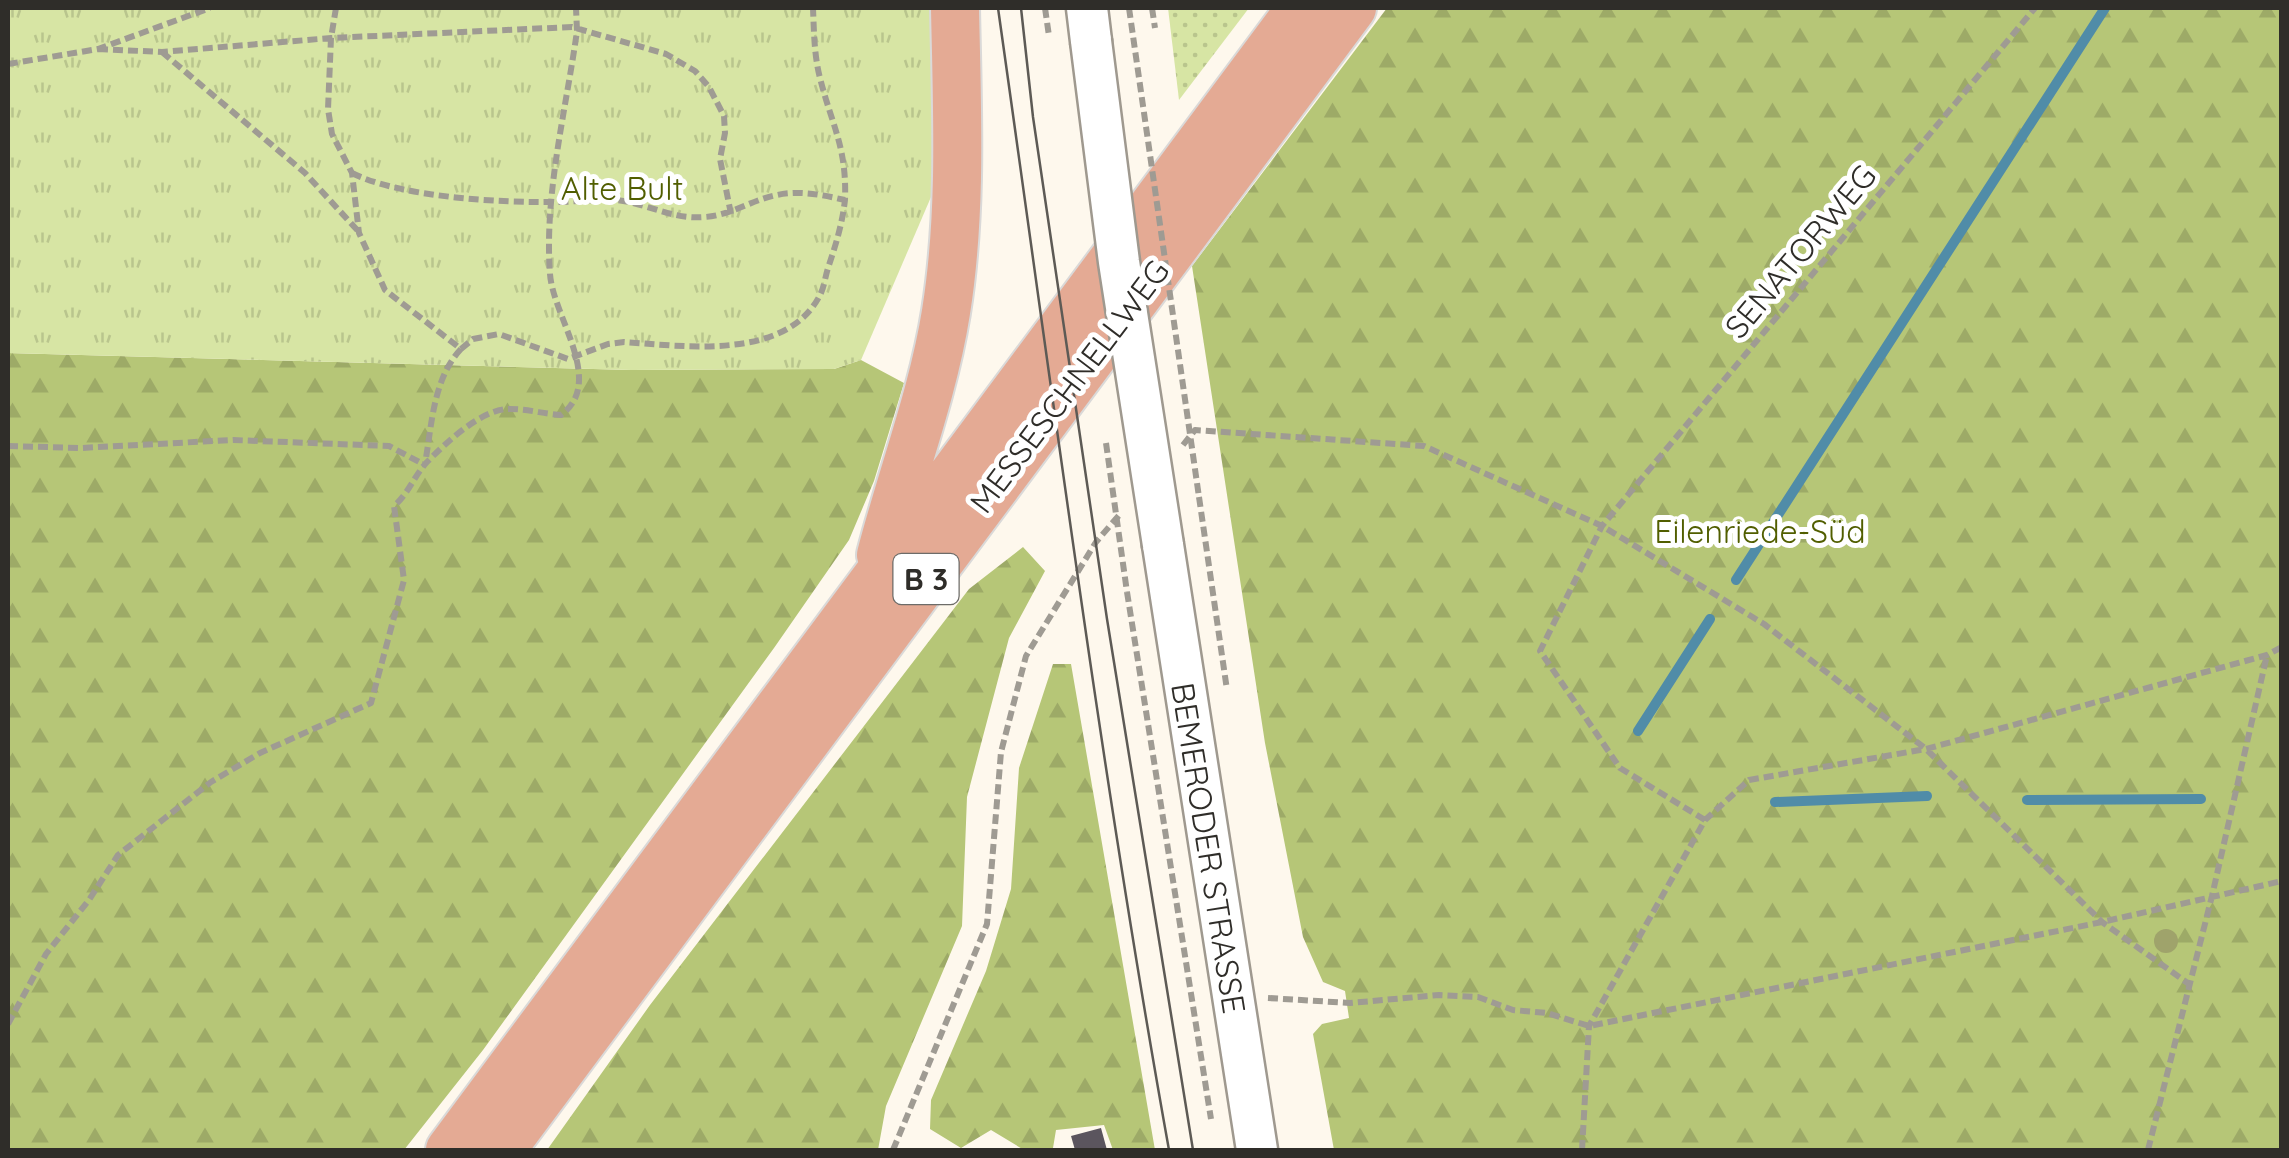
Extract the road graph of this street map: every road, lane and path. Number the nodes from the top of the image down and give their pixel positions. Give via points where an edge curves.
1 (210, 8) edge
2 (336, 8) edge
3 (576, 8) edge
4 (813, 8) edge
5 (955, 8) edge
6 (1129, 8) edge
7 (1152, 8) edge
8 (1301, 8) edge
9 (1352, 8) edge
10 (2036, 8) edge
11 (1089, 24) edge
12 (1155, 28) dead end
13 (574, 29) junction
14 (331, 38) junction
15 (98, 49) junction
16 (162, 52) junction
17 (8, 64) edge
18 (352, 173) junction
19 (845, 200) junction
20 (552, 202) junction
21 (731, 214) junction
22 (360, 233) junction
23 (462, 349) junction
24 (576, 358) junction
25 (8, 446) edge
26 (424, 465) junction
27 (1199, 498) dead end
28 (1602, 526) junction
29 (873, 583) junction
30 (1127, 592) dead end
31 (2282, 647) edge
32 (2267, 654) junction
33 (1926, 749) junction
34 (1705, 820) junction
35 (2282, 881) edge
36 (2212, 896) junction
37 (2102, 922) junction
38 (2190, 984) junction
39 (1289, 999) dead end
40 (8, 1024) edge
41 (1589, 1026) junction
42 (1213, 1131) dead end
43 (450, 1150) edge
44 (501, 1150) edge
45 (1258, 1150) edge
46 (1582, 1150) edge
47 (2148, 1150) edge

1 - 15 path
2 - 14 path
3 - 13 path
4 - 19 path via 817,66 846,165
5 - 29 highway via 958,187 946,312
6 - 27 path, bridge
7 - 12 path
8 - 29 highway, MESSESCHNELLWEG / B 3
9 - 44 highway, MESSESCHNELLWEG / B 3
10 - 28 path, SENATORWEG
11 - 45 main road, BEMERODER STRASSE, bridge
13 - 14 path
13 - 20 path
13 - 21 path via 666,54 709,87 724,116 720,159
14 - 16 path
14 - 18 path via 328,109 332,134
15 - 16 path
15 - 17 path
16 - 22 path via 305,173
18 - 20 path via 399,190
18 - 22 path
19 - 21 path via 776,195
19 - 24 path via 842,232 820,297 796,324 730,345 608,344
20 - 21 path via 631,202 677,217
20 - 24 path via 550,277
22 - 23 path via 385,290
23 - 24 path via 473,339 499,334
23 - 26 path via 440,385
24 - 26 path via 580,390 561,416 492,413
25 - 26 path via 234,440 389,446
26 - 40 path via 394,506 404,580 371,704 227,772 118,855 46,954
28 - 33 path via 1764,624
28 - 34 path, SENATORWEG via 1540,652 1620,768
29 - 43 highway, MESSESCHNELLWEG / B 3
30 - 42 path
31 - 32 path
32 - 33 path
32 - 36 path
33 - 34 path via 1748,780
33 - 37 path
34 - 41 path
35 - 36 path
36 - 37 path
36 - 38 path
37 - 38 path
37 - 41 path
38 - 47 path
39 - 41 path via 1478,997
41 - 46 path

